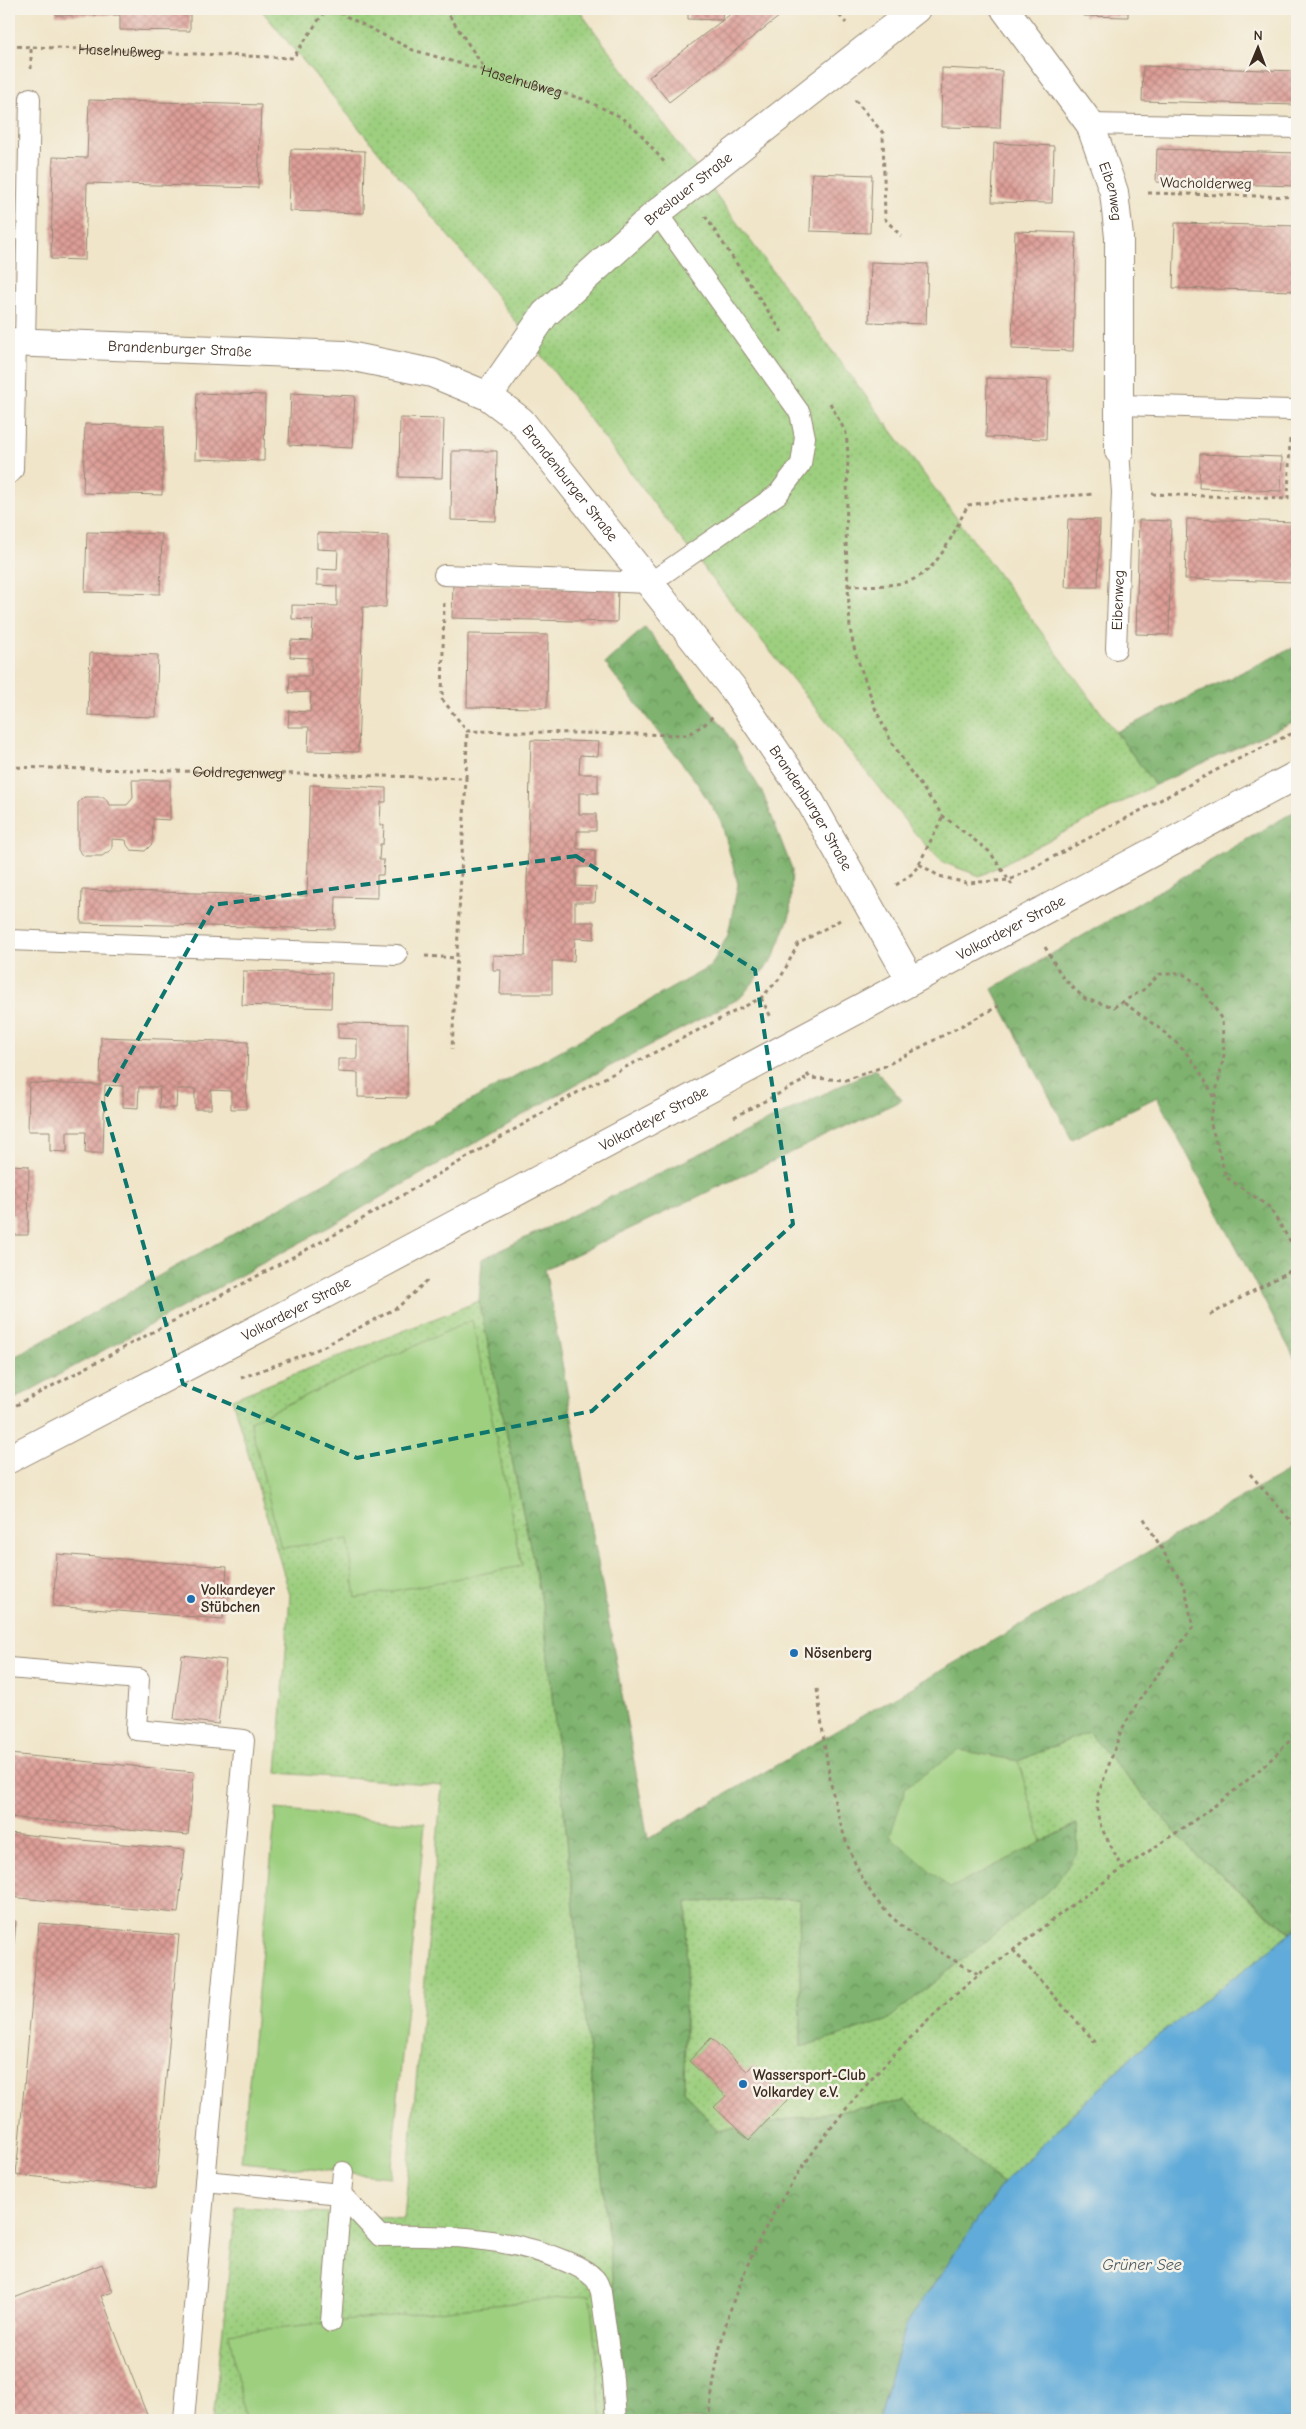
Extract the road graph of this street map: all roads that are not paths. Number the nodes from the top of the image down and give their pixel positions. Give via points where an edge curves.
1 (916, 9) edge
2 (1005, 9) edge
3 (30, 98) dead end
4 (1090, 124) junction
5 (1297, 128) edge
6 (656, 213) junction
7 (15, 343) edge
8 (488, 396) junction
9 (1119, 405) junction
10 (1291, 410) road end
11 (1119, 451) joint
12 (9, 469) edge
13 (444, 575) road end
14 (650, 583) junction
15 (1116, 649) dead end
16 (1297, 776) edge
17 (9, 940) edge
18 (396, 955) dead end
19 (912, 981) junction
20 (9, 1459) edge
21 (9, 1668) edge
22 (343, 2172) dead end
23 (205, 2180) junction
24 (341, 2194) junction
25 (331, 2322) dead end
26 (184, 2420) edge
27 (616, 2420) edge

1 - 6 street, Breslauer Straße
2 - 4 street, Eibenweg
3 - 7 lane
4 - 5 lane
4 - 9 street, Eibenweg via 1114,192 1119,237
6 - 8 street, Breslauer Straße via 545,314
6 - 14 lane via 800,413 805,437 801,464 778,494
7 - 8 street, Brandenburger Straße via 344,355 432,372
7 - 12 street
8 - 14 street, Brandenburger Straße via 521,421
9 - 10 lane
9 - 11 street, Eibenweg
11 - 15 lane, Eibenweg via 1122,492
13 - 14 lane
14 - 19 street, Brandenburger Straße via 735,691 811,803
16 - 19 street, Volkardeyer Straße
17 - 18 lane
19 - 20 street, Volkardeyer Straße
21 - 23 lane via 139,1679 136,1730 244,1740
22 - 24 lane
23 - 24 lane
23 - 26 lane
24 - 25 lane
24 - 27 lane via 380,2236 440,2236 508,2243 548,2254 580,2267 595,2278 601,2292

